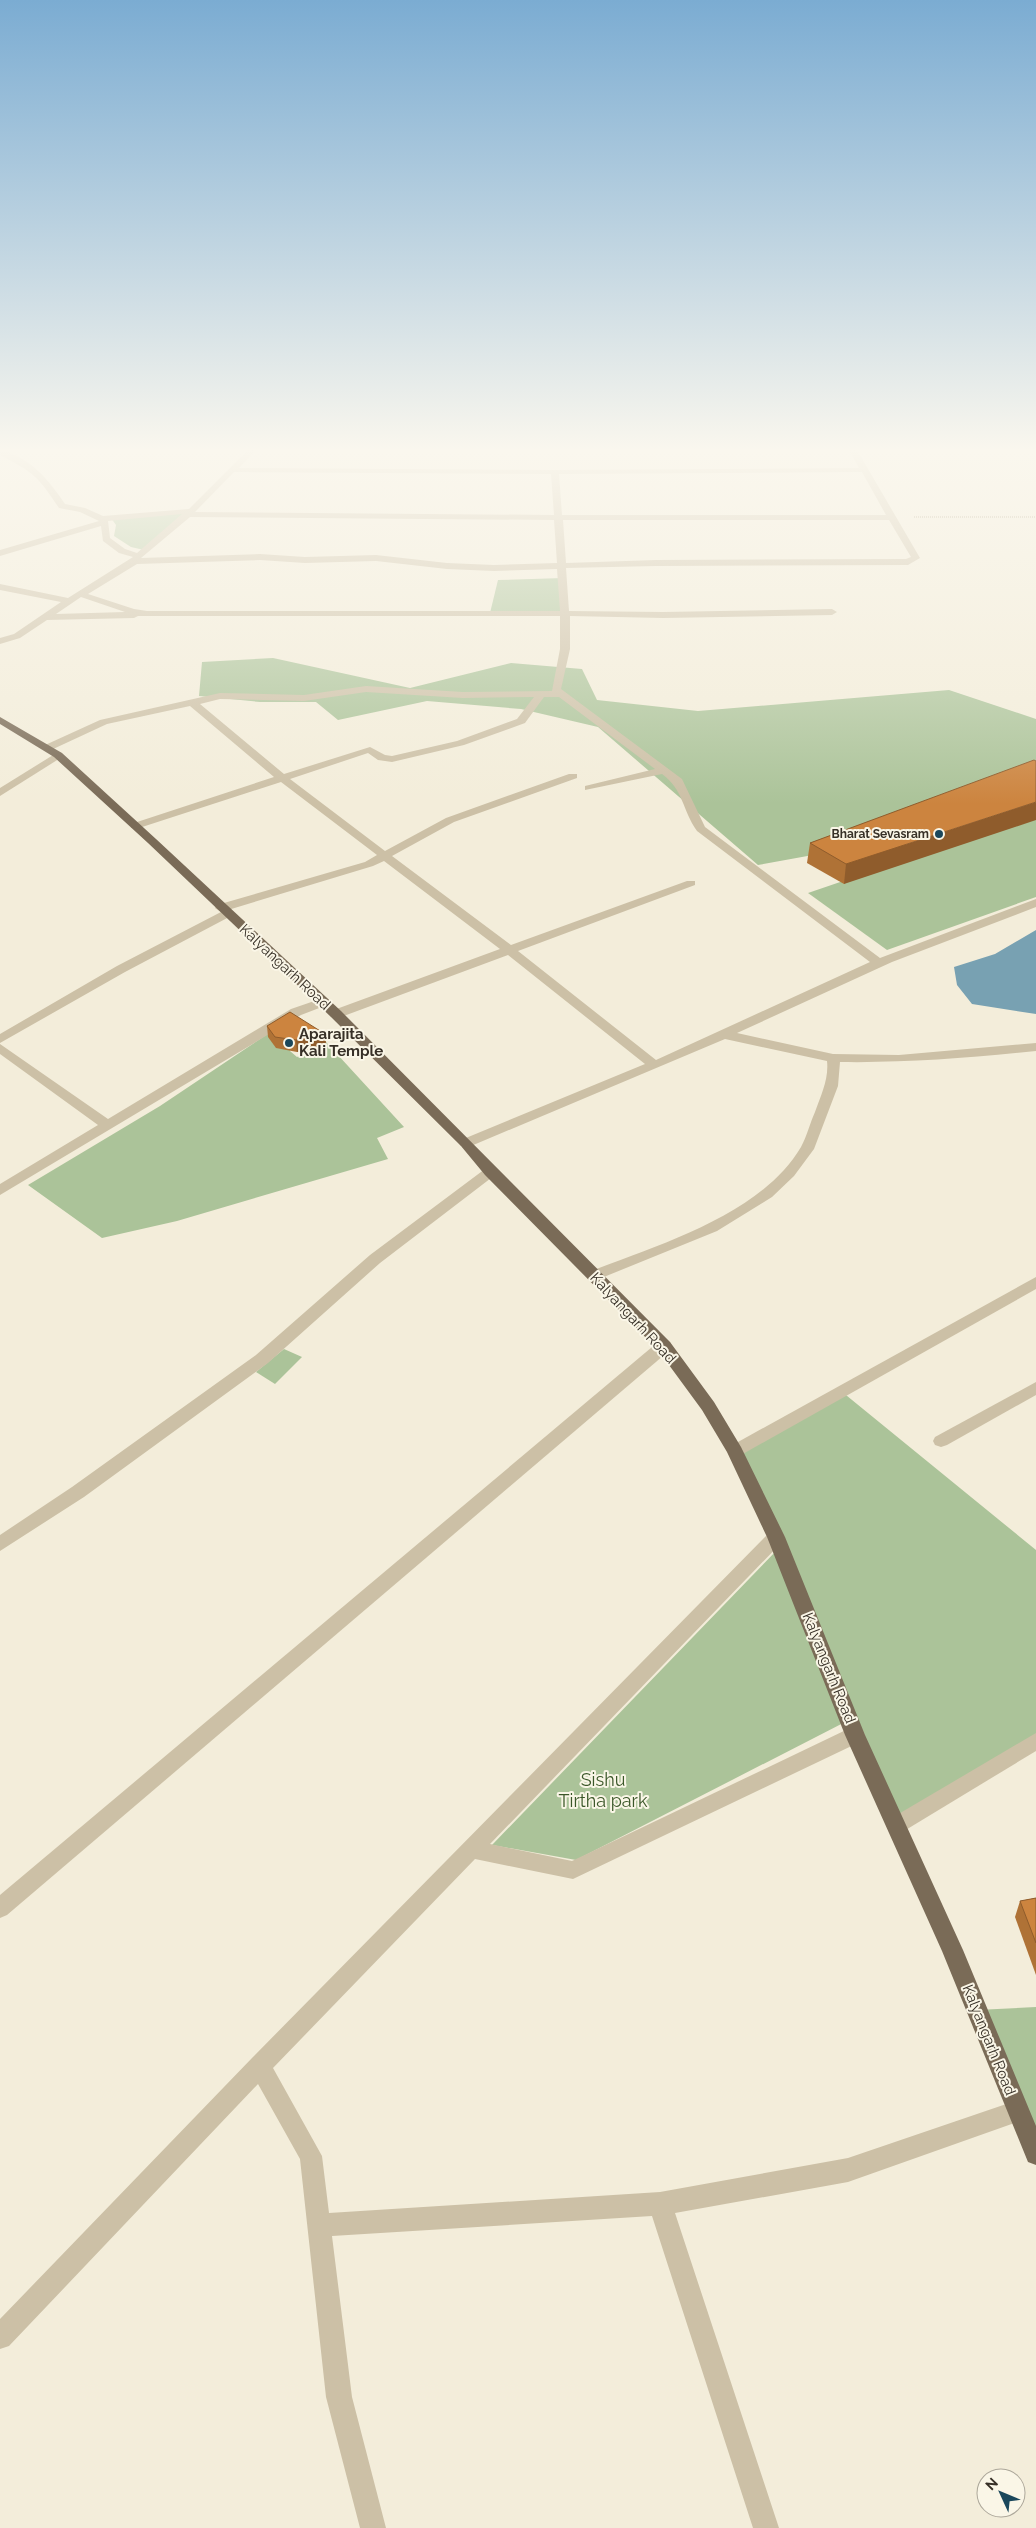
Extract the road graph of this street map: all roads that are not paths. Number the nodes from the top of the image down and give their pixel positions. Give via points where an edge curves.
1 (121, 568) edge
2 (562, 568) edge
3 (0, 588) edge
4 (80, 594) junction
5 (69, 600) junction
6 (832, 612) dead end
7 (142, 613) junction
8 (565, 615) junction
9 (46, 617) junction
10 (3, 642) edge
11 (561, 694) junction
12 (540, 696) junction
13 (193, 703) junction
14 (0, 720) edge
15 (53, 752) junction
16 (665, 770) junction
17 (573, 776) dead end
18 (282, 778) junction
19 (589, 788) dead end
20 (0, 793) edge
21 (135, 826) junction
22 (385, 856) junction
23 (691, 883) dead end
24 (1036, 903) edge
25 (224, 911) junction
26 (509, 950) junction
27 (879, 963) junction
28 (323, 1002) junction
29 (336, 1014) junction
30 (722, 1034) junction
31 (0, 1039) edge
32 (1036, 1047) edge
33 (0, 1048) edge
34 (833, 1058) junction
35 (654, 1065) junction
36 (108, 1126) junction
37 (466, 1143) junction
38 (490, 1172) junction
39 (0, 1190) edge
40 (594, 1276) junction
41 (1036, 1282) edge
42 (664, 1346) junction
43 (1036, 1388) edge
44 (941, 1441) dead end
45 (735, 1451) junction
46 (776, 1537) junction
47 (0, 1544) edge
48 (855, 1735) junction
49 (1036, 1741) edge
50 (897, 1825) junction
51 (471, 1849) junction
52 (0, 1908) edge
53 (260, 2066) junction
54 (1018, 2111) junction
55 (1036, 2154) edge
56 (660, 2204) junction
57 (319, 2225) junction
58 (0, 2338) edge
59 (373, 2528) edge
60 (766, 2528) edge

1 - 4 street
2 - 8 street
3 - 5 street
4 - 5 street
4 - 7 street
5 - 9 street
6 - 8 street
7 - 8 street
7 - 9 street via 120,617
8 - 11 street via 565,649 556,690
9 - 10 street
11 - 12 street
11 - 16 street
12 - 13 street via 462,695 366,688 304,698 220,696
12 - 18 street via 521,721 460,743 392,759 382,758 374,751 365,751
13 - 15 street via 104,722
13 - 18 street
14 - 15 main road, Kalyangarh Road
15 - 20 street
15 - 21 main road, Kalyangarh Road
16 - 19 street
16 - 27 street via 684,790 692,816 701,829
17 - 22 street via 450,820
18 - 21 street
18 - 22 street
21 - 25 main road, Kalyangarh Road
22 - 25 street
22 - 26 street
23 - 26 street
24 - 27 street
25 - 28 main road, Kalyangarh Road
25 - 31 street
26 - 29 street
26 - 35 street
27 - 30 street
28 - 29 main road, Kalyangarh Road
28 - 36 street via 296,1012
29 - 37 main road, Kalyangarh Road
30 - 34 street
30 - 35 street
32 - 34 street via 899,1059
33 - 36 street
34 - 40 street via 835,1069 830,1090 808,1148 784,1179 746,1208 685,1239
35 - 37 street
36 - 39 street
37 - 38 main road, Kalyangarh Road
38 - 40 main road, Kalyangarh Road
38 - 47 street via 375,1259 262,1359 78,1492
40 - 42 main road, Kalyangarh Road
41 - 45 street
42 - 45 main road, Kalyangarh Road via 708,1406
42 - 52 street
43 - 44 street
45 - 46 main road, Kalyangarh Road
46 - 48 main road, Kalyangarh Road
46 - 51 street
48 - 50 main road, Kalyangarh Road
48 - 51 street via 573,1870
49 - 50 street
50 - 54 main road, Kalyangarh Road
51 - 53 street
53 - 57 street via 311,2156
53 - 58 street
54 - 55 main road, Kalyangarh Road
54 - 56 street via 848,2170
56 - 57 street
56 - 60 street
57 - 59 street via 339,2397

